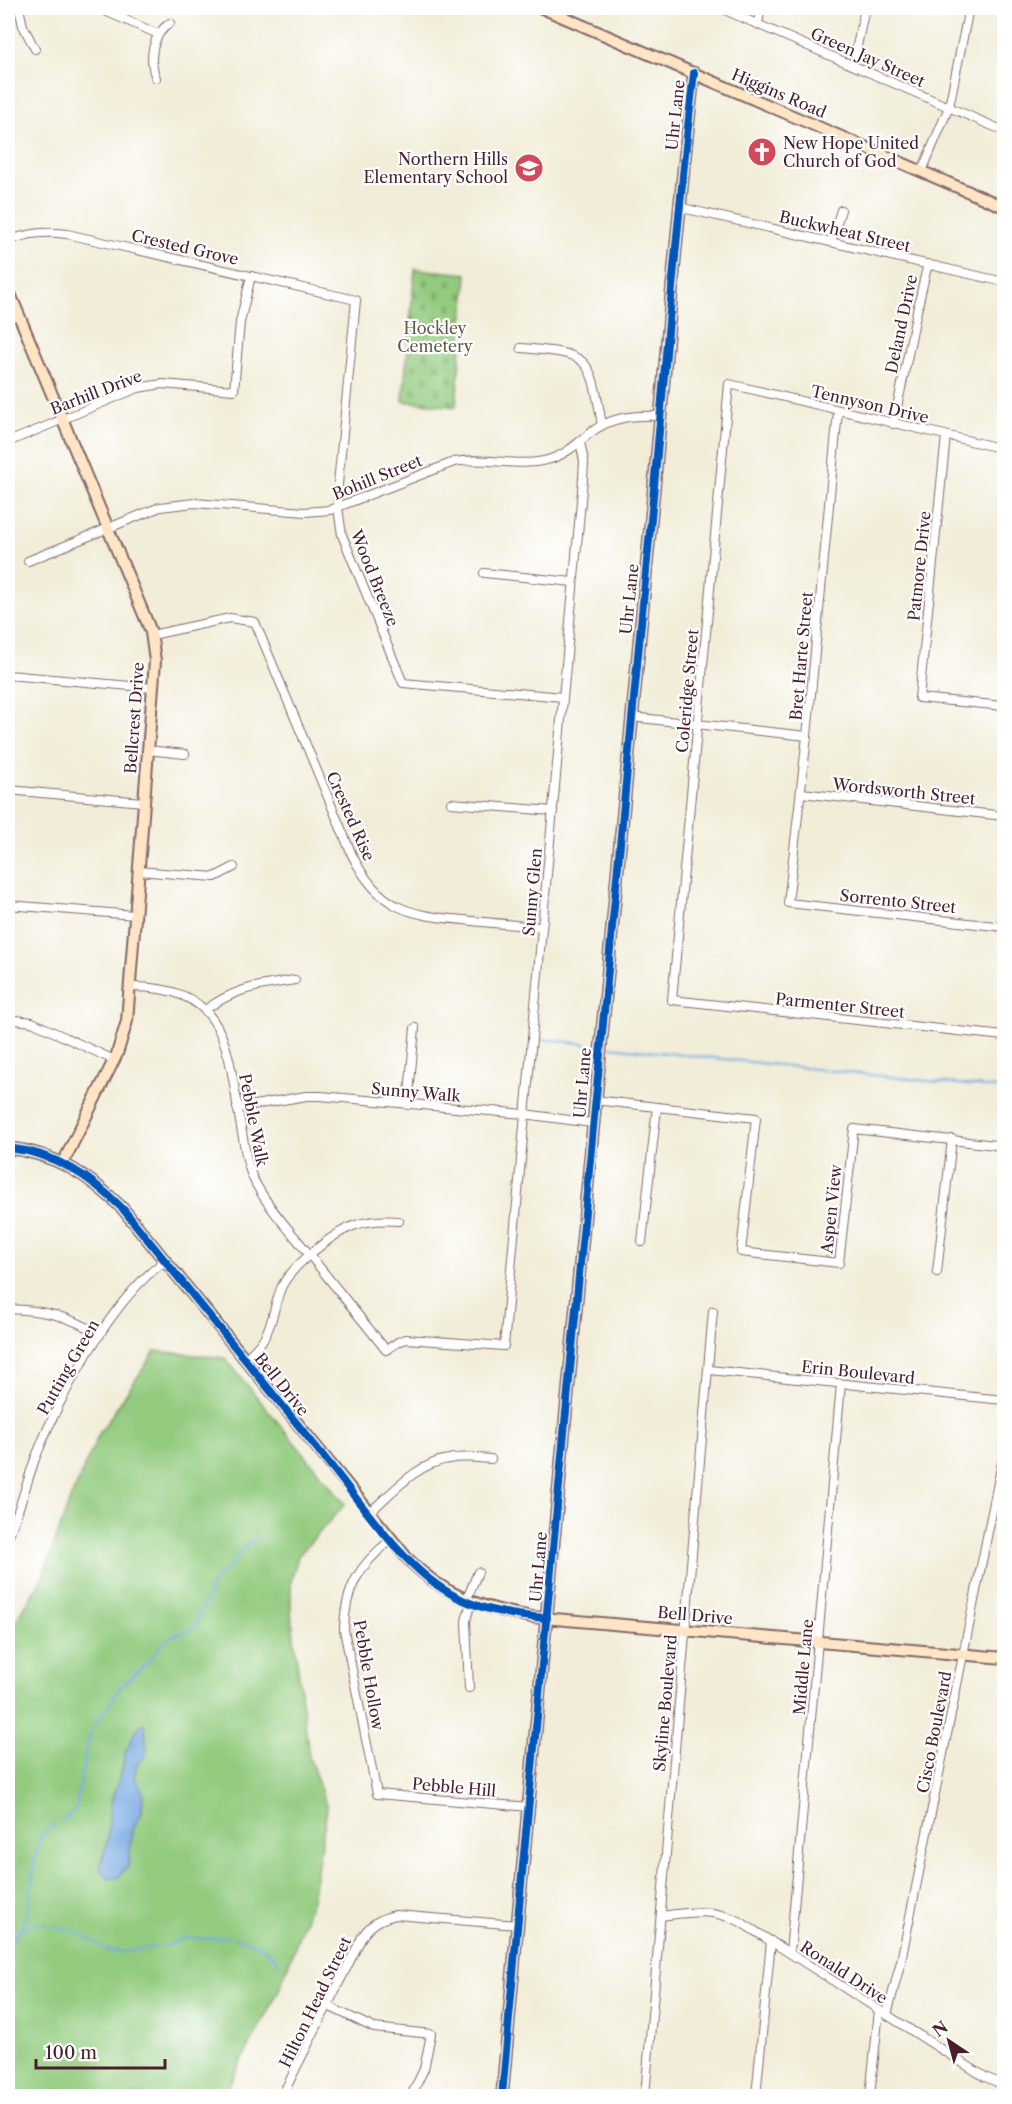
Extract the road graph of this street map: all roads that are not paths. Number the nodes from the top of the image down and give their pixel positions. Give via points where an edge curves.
1 (19, 8) edge
2 (98, 8) edge
3 (542, 8) edge
4 (720, 8) edge
5 (761, 8) edge
6 (865, 8) edge
7 (969, 8) edge
8 (556, 10) edge
9 (170, 23) dead end
10 (758, 23) junction
11 (158, 34) junction
12 (34, 49) dead end
13 (853, 65) junction
14 (694, 73) junction
15 (156, 78) dead end
16 (949, 107) junction
17 (1005, 131) edge
18 (922, 171) junction
19 (678, 207) junction
20 (1005, 207) edge
21 (841, 210) dead end
22 (8, 242) edge
23 (831, 242) junction
24 (928, 264) junction
25 (251, 276) junction
26 (1005, 282) edge
27 (8, 289) edge
28 (356, 300) joint
29 (13, 317) edge
30 (521, 348) dead end
31 (729, 384) joint
32 (838, 411) junction
33 (661, 416) junction
34 (61, 419) junction
35 (893, 424) junction
36 (602, 425) junction
37 (946, 436) junction
38 (8, 442) edge
39 (580, 442) junction
40 (1005, 449) edge
41 (338, 508) junction
42 (109, 528) junction
43 (28, 561) dead end
44 (484, 573) dead end
45 (573, 582) junction
46 (152, 635) junction
47 (8, 675) edge
48 (153, 688) junction
49 (563, 697) junction
50 (1005, 706) edge
51 (631, 717) junction
52 (698, 724) junction
53 (807, 736) junction
54 (147, 750) junction
55 (185, 754) dead end
56 (8, 790) edge
57 (801, 793) junction
58 (143, 802) junction
59 (451, 803) dead end
60 (553, 811) junction
61 (1005, 816) edge
62 (234, 867) dead end
63 (138, 872) junction
64 (788, 903) joint
65 (8, 905) edge
66 (135, 915) junction
67 (542, 927) junction
68 (1005, 927) edge
69 (295, 980) dead end
70 (130, 987) junction
71 (672, 1000) joint
72 (205, 1010) junction
73 (8, 1019) edge
74 (415, 1028) dead end
75 (1005, 1036) edge
76 (114, 1060) junction
77 (594, 1100) junction
78 (408, 1105) junction
79 (657, 1107) junction
80 (237, 1108) junction
81 (524, 1114) junction
82 (592, 1123) junction
83 (952, 1140) junction
84 (1005, 1146) edge
85 (8, 1148) edge
86 (63, 1163) junction
87 (399, 1221) dead end
88 (642, 1242) dead end
89 (310, 1255) junction
90 (165, 1261) junction
91 (937, 1272) dead end
92 (8, 1309) edge
93 (713, 1311) dead end
94 (100, 1335) junction
95 (386, 1350) joint
96 (245, 1359) junction
97 (709, 1370) junction
98 (842, 1384) junction
99 (1005, 1400) edge
100 (1005, 1453) edge
101 (491, 1459) dead end
102 (369, 1513) junction
103 (8, 1537) edge
104 (392, 1540) junction
105 (478, 1572) dead end
106 (468, 1601) junction
107 (547, 1617) junction
108 (685, 1629) junction
109 (819, 1641) junction
110 (963, 1654) junction
111 (1005, 1658) edge
112 (469, 1688) dead end
113 (377, 1794) joint
114 (528, 1807) junction
115 (661, 1916) junction
116 (518, 1925) junction
117 (771, 1941) junction
118 (790, 1953) junction
119 (328, 2006) junction
120 (883, 2013) junction
121 (1005, 2085) edge
122 (282, 2097) edge
123 (411, 2097) edge
124 (502, 2097) edge
125 (645, 2097) edge
126 (756, 2097) edge
127 (870, 2097) edge

1 - 12 street
2 - 11 street
3 - 8 street, Higgins Road
4 - 10 street, Green Jay Street
5 - 10 street
6 - 13 street
7 - 16 street
8 - 14 street, Higgins Road
9 - 11 street
10 - 13 street, Green Jay Street
11 - 15 street via 152,57
13 - 16 street, Green Jay Street
14 - 18 street, Higgins Road
14 - 19 street, Uhr Lane
16 - 17 street, Green Jay Street
16 - 18 street
18 - 20 street, Higgins Road
19 - 23 street, Buckwheat Street
19 - 33 street, Uhr Lane
21 - 23 street
22 - 25 street, Crested Grove via 51,232
23 - 24 street, Buckwheat Street
24 - 26 street, Buckwheat Street
24 - 35 street, Deland Drive
25 - 28 street, Crested Grove
25 - 34 street, Barhill Drive via 240,322 234,390 154,385
27 - 29 street, Bellcrest Drive
28 - 41 street, Wood Breeze
29 - 34 street, Bellcrest Drive
30 - 36 street via 559,351 582,360 594,381
31 - 32 street, Tennyson Drive
31 - 52 street, Coleridge Street
32 - 35 street, Tennyson Drive
32 - 53 street, Bret Harte Street
33 - 36 street, Bohill Street via 629,416
33 - 51 street, Uhr Lane
34 - 38 street, Barhill Drive
34 - 42 street, Bellcrest Drive
35 - 37 street, Tennyson Drive
36 - 39 street, Bohill Street
37 - 40 street, Tennyson Drive
37 - 50 street, Patmore Drive via 919,698
39 - 41 street, Bohill Street via 555,458 531,463 474,459 454,462
39 - 45 street, Sunny Glen via 584,479
41 - 42 street, Bohill Street via 305,512 183,503 160,507
41 - 49 street, Wood Breeze via 342,535 403,683
42 - 43 street, Bohill Street
42 - 46 street, Bellcrest Drive
44 - 45 street
45 - 49 street, Sunny Glen
46 - 48 street, Bellcrest Drive
46 - 67 street, Crested Rise via 230,618 255,622 352,855 373,888 395,906 413,913
47 - 48 street
48 - 54 street, Bellcrest Drive
49 - 60 street, Sunny Glen
51 - 52 street
51 - 77 street, Uhr Lane
52 - 53 street
52 - 71 street, Coleridge Street
53 - 57 street, Bret Harte Street
54 - 55 street
54 - 58 street, Bellcrest Drive
56 - 58 street
57 - 61 street, Wordsworth Street
57 - 64 street, Bret Harte Street
58 - 63 street, Bellcrest Drive
59 - 60 street
60 - 67 street, Sunny Glen
62 - 63 street via 216,877
63 - 66 street, Bellcrest Drive
64 - 68 street, Sorrento Street
65 - 66 street
66 - 70 street, Bellcrest Drive
67 - 81 street, Sunny Glen
69 - 72 street via 237,991
70 - 72 street, Pebble Walk via 171,990 189,997
70 - 76 street, Bellcrest Drive via 127,1021
71 - 75 street, Parmenter Street
72 - 80 street, Pebble Walk via 224,1038
73 - 76 street via 32,1022
74 - 78 street
76 - 86 street, Bellcrest Drive
77 - 79 street, Aspen View
77 - 82 street, Uhr Lane
78 - 80 street, Sunny Walk via 306,1096
78 - 81 street, Sunny Walk
79 - 83 street, Aspen View via 756,1118 741,1252 839,1263 854,1129
79 - 88 street
80 - 89 street, Pebble Walk via 251,1176
81 - 82 street, Sunny Walk
81 - 95 street, Sunny Glen via 504,1346 406,1339
82 - 107 street, Uhr Lane
83 - 84 street, Aspen View
83 - 91 street
85 - 86 street, Bell Drive
86 - 90 street, Bell Drive via 109,1195
87 - 89 street via 379,1220 353,1226
89 - 95 street, Pebble Walk
89 - 96 street via 290,1273 276,1300 266,1335
90 - 94 street, Putting Green via 135,1288
90 - 96 street, Bell Drive
92 - 94 street via 65,1317
93 - 97 street, Skyline Boulevard
94 - 103 street, Putting Green via 52,1420
96 - 102 street, Bell Drive
97 - 98 street, Erin Boulevard
97 - 108 street, Skyline Boulevard
98 - 99 street, Erin Boulevard
98 - 109 street, Middle Lane
100 - 110 street, Cisco Boulevard
101 - 102 street via 465,1457 433,1463
102 - 104 street, Bell Drive
104 - 106 street, Bell Drive via 424,1575
104 - 113 street, Pebble Hollow via 360,1571 345,1610 345,1630
105 - 106 street
106 - 107 street, Bell Drive via 496,1611
106 - 112 street
107 - 108 street, Bell Drive
107 - 114 street, Uhr Lane
108 - 109 street, Bell Drive
108 - 115 street, Skyline Boulevard
109 - 110 street, Bell Drive
109 - 118 street, Middle Lane
110 - 111 street, Bell Drive
110 - 120 street, Cisco Boulevard via 901,1961
113 - 114 street, Pebble Hill
114 - 116 street, Uhr Lane
115 - 117 street, Ronald Drive via 694,1911 722,1914
115 - 125 street, Skyline Boulevard
116 - 119 street, Hilton Head Street via 385,1917 362,1937
116 - 124 street, Uhr Lane
117 - 118 street, Ronald Drive
117 - 126 street
118 - 120 street, Ronald Drive
119 - 122 street, Hilton Head Street
119 - 123 street via 374,2028 431,2034 424,2069
120 - 121 street, Ronald Drive via 985,2077
120 - 127 street, Cisco Boulevard

